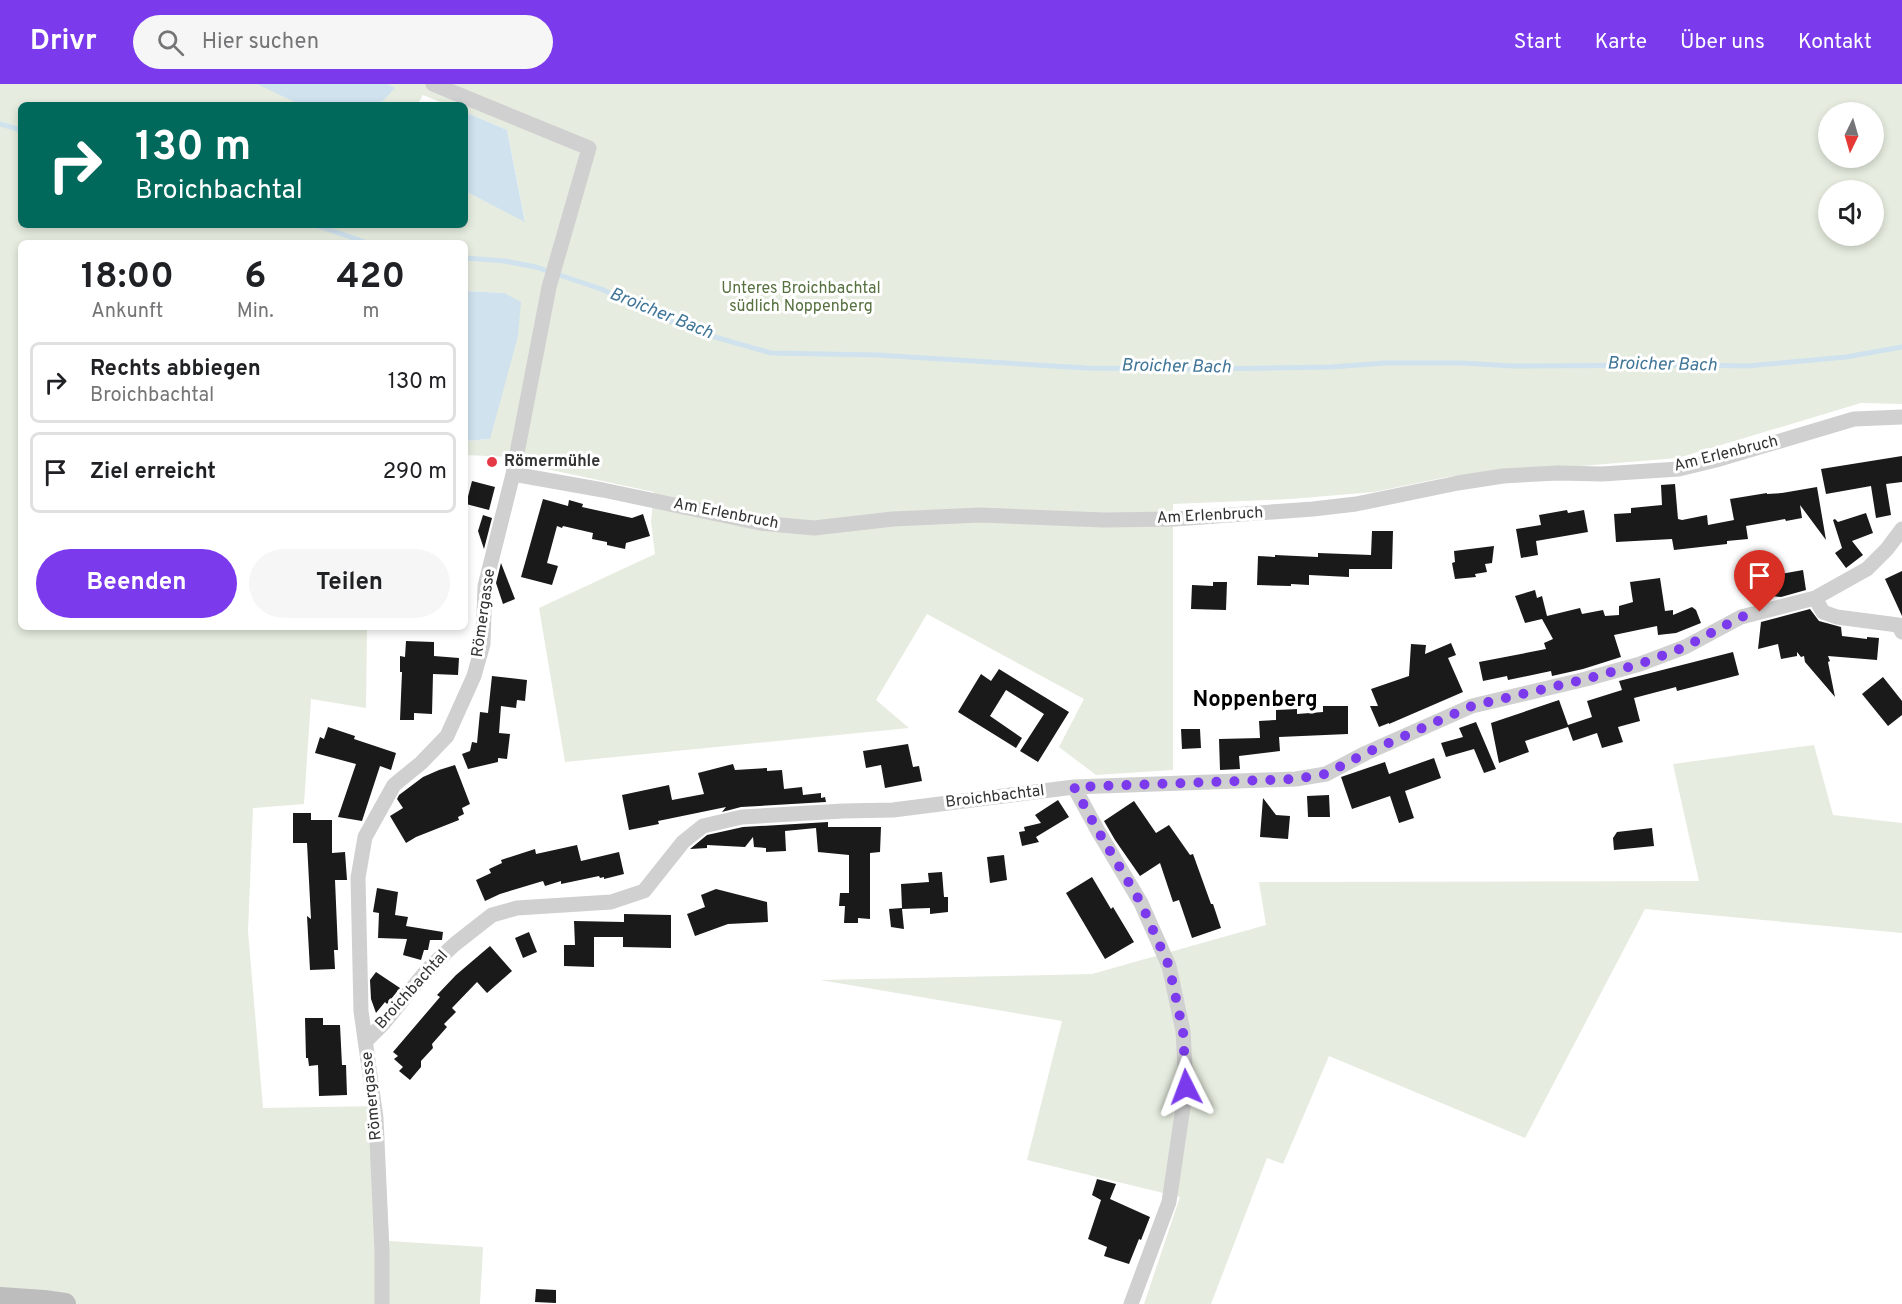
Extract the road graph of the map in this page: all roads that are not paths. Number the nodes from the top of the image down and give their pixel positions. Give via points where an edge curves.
1 (433, 84) edge
2 (1902, 417) edge
3 (513, 474) junction
4 (1902, 529) edge
5 (1815, 598) junction
6 (1901, 627) edge
7 (1074, 787) junction
8 (367, 1040) junction
9 (0, 1298) edge
10 (65, 1304) edge
11 (382, 1304) edge
12 (1131, 1304) edge

1 - 3 street, Römergasse via 589,148 549,287
2 - 3 street, Am Erlenbruch via 1854,419 1679,469 1503,476 1313,510 1174,519 980,515 814,528 760,523
3 - 8 street, Römergasse via 485,586 483,644 474,676 447,736 394,785 365,837 358,878 362,1011
4 - 5 street, Broichbachtal via 1867,569
5 - 6 street via 1823,612 1837,617
5 - 7 street, Broichbachtal via 1741,617 1685,647 1640,664 1472,706 1326,774 1296,779
7 - 8 street, Broichbachtal via 893,810 742,817 703,826 683,842 644,891 611,902 517,908 492,915 428,969
7 - 12 street via 1141,903 1169,966 1183,1031 1186,1087 1169,1202
8 - 11 street, Römergasse via 376,1118
9 - 10 main road

